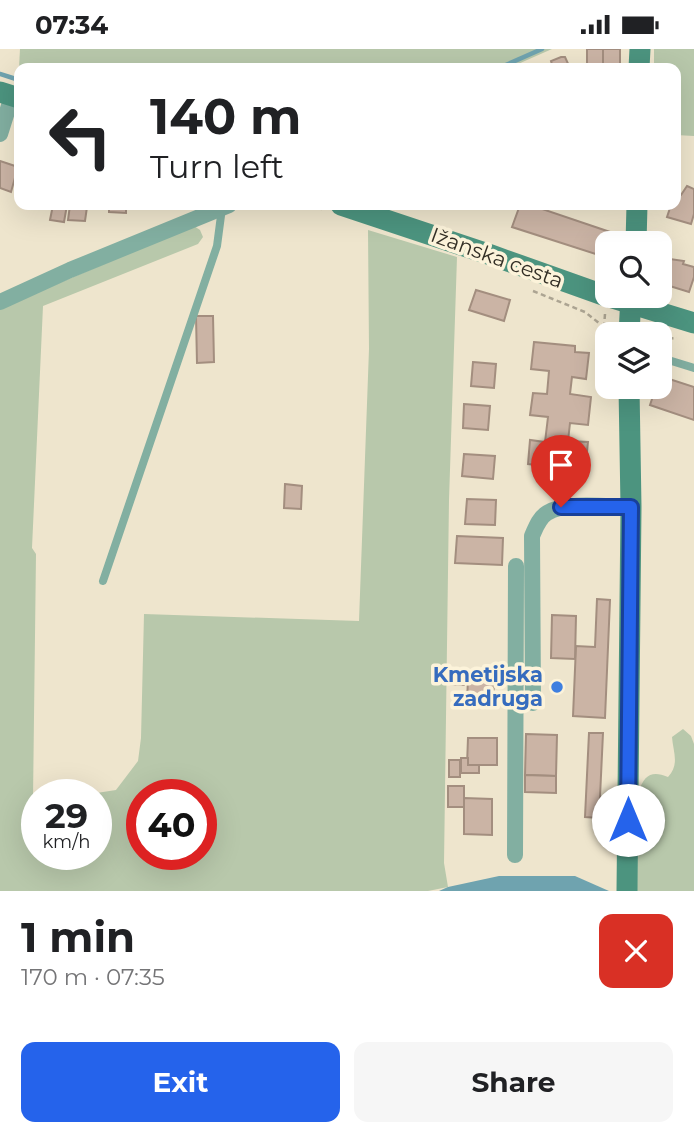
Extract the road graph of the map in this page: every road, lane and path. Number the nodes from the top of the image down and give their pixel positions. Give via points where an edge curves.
1 (10, 95) edge
2 (0, 134) edge
3 (218, 210) edge
4 (224, 210) edge
5 (356, 210) edge
6 (638, 210) edge
7 (637, 231) edge
8 (595, 290) edge
9 (0, 302) edge
10 (646, 308) edge
11 (605, 318) dead end
12 (605, 322) edge
13 (688, 331) edge
14 (672, 361) edge
15 (694, 368) edge
16 (629, 399) edge
17 (631, 507) junction
18 (516, 566) dead end
19 (103, 581) dead end
20 (533, 703) dead end
21 (515, 855) dead end
22 (627, 882) edge

1 - 2 street
3 - 9 street
4 - 19 lane via 217,246
5 - 8 street, Ižanska cesta
6 - 7 street
10 - 13 street, Ižanska cesta
11 - 12 path
14 - 15 lane
16 - 17 street
17 - 20 street via 561,507 539,521 532,536
17 - 22 street
18 - 21 street

